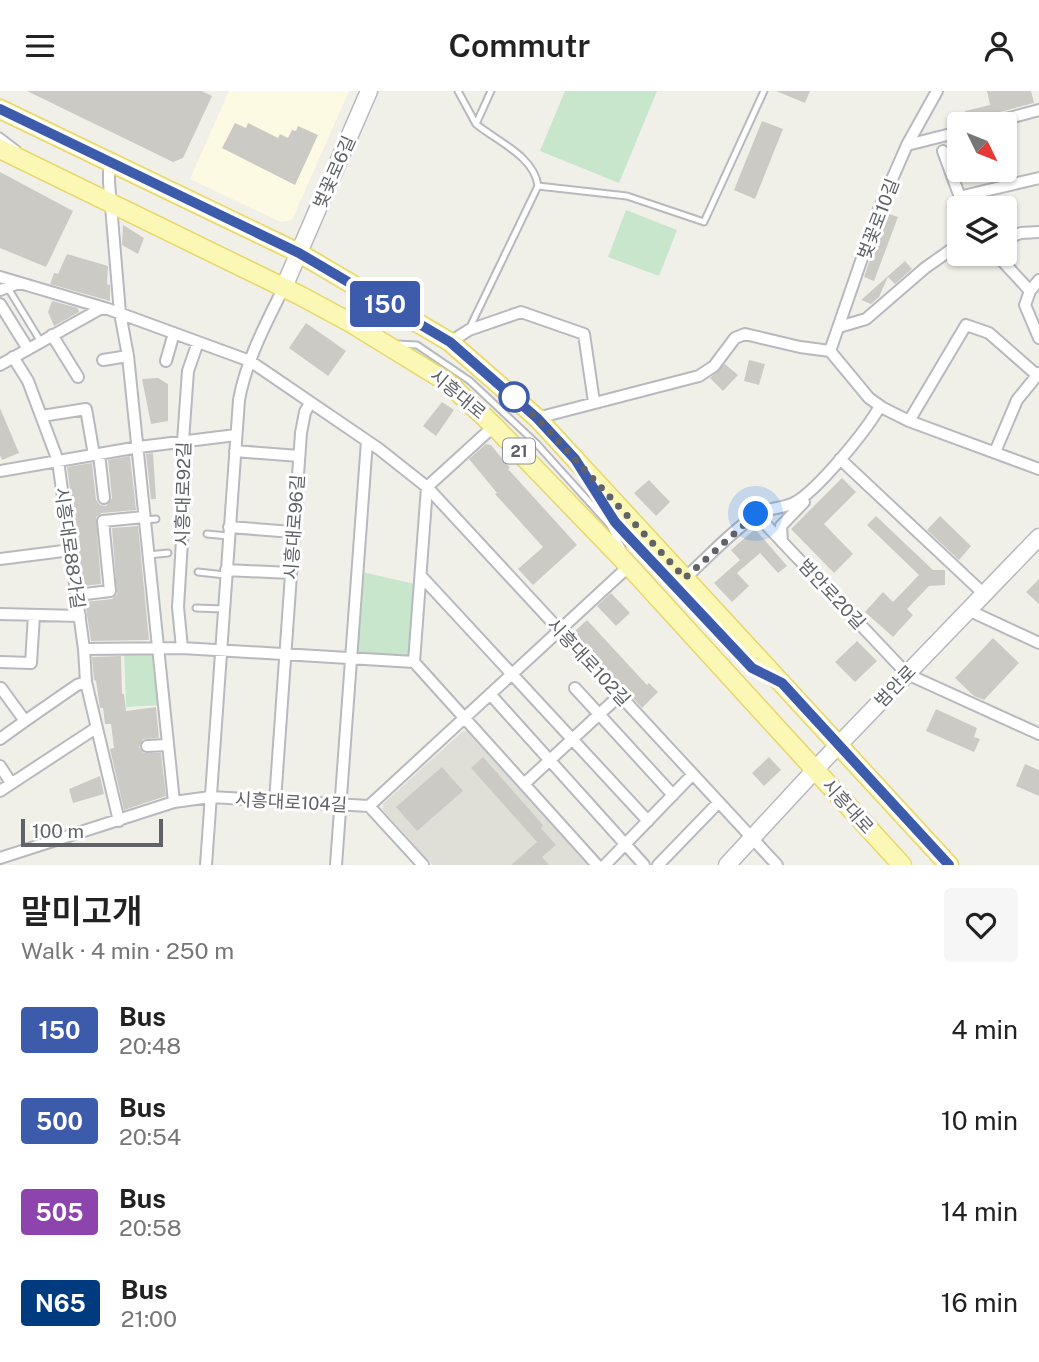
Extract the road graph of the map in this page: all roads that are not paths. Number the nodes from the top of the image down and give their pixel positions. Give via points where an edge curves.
1 (369, 91) edge
2 (458, 91) edge
3 (491, 91) edge
4 (764, 91) edge
5 (937, 91) edge
6 (0, 109) edge
7 (1039, 110) edge
8 (1017, 116) edge
9 (476, 124) junction
10 (947, 135) edge
11 (0, 136) edge
12 (907, 145) junction
13 (0, 149) edge
14 (943, 151) dead end
15 (109, 161) junction
16 (48, 172) junction
17 (1039, 178) edge
18 (538, 186) junction
19 (959, 196) edge
20 (984, 196) edge
21 (111, 203) junction
22 (1039, 232) edge
23 (1017, 234) edge
24 (947, 252) edge
25 (299, 253) junction
26 (1007, 266) edge
27 (1039, 280) edge
28 (2, 284) edge
29 (284, 287) junction
30 (1030, 291) junction
31 (0, 304) edge
32 (108, 309) junction
33 (120, 313) junction
34 (28, 320) junction
35 (839, 327) junction
36 (15, 328) junction
37 (468, 330) junction
38 (174, 333) junction
39 (52, 335) junction
40 (1039, 338) edge
41 (41, 342) junction
42 (198, 342) junction
43 (450, 342) junction
44 (386, 344) junction
45 (28, 349) junction
46 (830, 351) junction
47 (128, 356) junction
48 (13, 357) junction
49 (103, 360) dead end
50 (166, 361) dead end
51 (250, 361) junction
52 (0, 365) edge
53 (78, 377) dead end
54 (1037, 381) edge
55 (594, 402) junction
56 (310, 403) junction
57 (880, 406) junction
58 (42, 416) junction
59 (537, 418) junction
60 (909, 421) junction
61 (495, 426) junction
62 (236, 435) junction
63 (367, 441) junction
64 (183, 442) junction
65 (137, 447) junction
66 (235, 451) junction
67 (995, 452) junction
68 (97, 454) junction
69 (299, 456) junction
70 (575, 459) junction
71 (840, 459) junction
72 (58, 461) junction
73 (1039, 468) edge
74 (0, 471) edge
75 (427, 487) junction
76 (811, 490) junction
77 (104, 498) dead end
78 (756, 514) junction
79 (148, 519) junction
80 (229, 531) junction
81 (293, 532) junction
82 (207, 534) dead end
83 (1039, 537) edge
84 (782, 542) junction
85 (71, 550) junction
86 (168, 553) dead end
87 (148, 555) junction
88 (0, 559) edge
89 (634, 571) junction
90 (198, 572) dead end
91 (225, 572) junction
92 (291, 573) junction
93 (421, 576) junction
94 (685, 578) junction
95 (984, 594) junction
96 (77, 595) junction
97 (196, 608) dead end
98 (223, 609) junction
99 (968, 610) junction
100 (0, 614) edge
101 (34, 615) junction
102 (80, 616) junction
103 (560, 631) junction
104 (1039, 643) edge
105 (182, 648) junction
106 (84, 649) junction
107 (158, 649) junction
108 (219, 650) junction
109 (285, 653) junction
110 (350, 657) junction
111 (0, 662) edge
112 (414, 662) junction
113 (513, 674) junction
114 (907, 674) junction
115 (86, 682) junction
116 (782, 683) junction
117 (1, 688) edge
118 (575, 688) dead end
119 (490, 694) junction
120 (620, 695) junction
121 (599, 715) junction
122 (464, 718) junction
123 (25, 721) junction
124 (96, 728) junction
125 (1039, 734) edge
126 (0, 739) edge
127 (572, 739) junction
128 (168, 745) junction
129 (839, 745) junction
130 (147, 746) dead end
131 (550, 760) junction
132 (0, 766) edge
133 (815, 770) junction
134 (693, 774) junction
135 (11, 783) junction
136 (524, 784) junction
137 (0, 791) edge
138 (673, 795) junction
139 (210, 797) junction
140 (275, 801) junction
141 (174, 802) junction
142 (719, 803) junction
143 (340, 804) junction
144 (369, 806) junction
145 (119, 821) junction
146 (648, 821) junction
147 (752, 838) junction
148 (625, 844) junction
149 (0, 858) edge
150 (206, 865) edge
151 (336, 865) edge
152 (422, 865) edge
153 (597, 865) edge
154 (605, 865) edge
155 (644, 865) edge
156 (658, 865) edge
157 (727, 865) edge
158 (777, 865) edge
159 (902, 865) edge
160 (949, 865) edge

1 - 25 main road, 벚꽃로6길
2 - 9 lane
3 - 9 lane
4 - 18 lane via 704,222 627,196
5 - 12 street, 벚꽃로10길
6 - 15 main road, 시흥대로 / 21
7 - 8 street
9 - 18 lane via 530,163
10 - 12 street
11 - 16 lane
12 - 35 street, 벚꽃로10길 via 879,208
13 - 16 main road, 시흥대로 / 21
14 - 19 street
15 - 21 street
15 - 25 main road, 시흥대로 / 21
16 - 21 main road, 시흥대로 / 21
17 - 20 street
18 - 37 lane
21 - 29 main road, 시흥대로 / 21
21 - 33 street
22 - 23 street
24 - 35 street via 866,319
25 - 29 main road, 벚꽃로6길
25 - 43 main road, 시흥대로 / 21
26 - 30 street
27 - 30 street
28 - 32 street via 19,282
28 - 34 lane
29 - 44 main road, 시흥대로 / 21
29 - 51 street
30 - 40 street via 1026,305
31 - 36 street
32 - 33 street
32 - 39 street
33 - 38 street
33 - 47 street
34 - 36 lane
34 - 41 lane
35 - 46 street, 벚꽃로10길
36 - 45 street
37 - 43 street
37 - 55 street via 520,312 584,334
38 - 42 street
38 - 50 street
39 - 41 street
39 - 53 street
41 - 45 street
42 - 51 street
42 - 64 street, 시흥대로92길 via 188,371
43 - 59 main road, 시흥대로 / 21
44 - 61 main road, 시흥대로 / 21 via 447,382
44 - 89 lane via 417,345 470,381 536,443 609,524
45 - 48 street
46 - 55 street via 745,334 735,338 714,366 699,376
46 - 57 street
47 - 49 street
47 - 65 street
48 - 52 street
48 - 58 street, 시흥대로88가길
51 - 56 street
51 - 62 street via 242,383
54 - 60 street via 989,333 966,325
54 - 67 street via 1017,400
55 - 59 street
56 - 63 street
56 - 69 street, 시흥대로96길 via 304,412
57 - 60 street
57 - 71 street
58 - 68 street via 86,409
58 - 72 street, 시흥대로88가길
59 - 70 main road, 시흥대로 / 21
60 - 67 street
61 - 75 street
61 - 89 main road, 시흥대로 / 21
62 - 64 street
62 - 66 street
63 - 75 street
63 - 110 street
64 - 65 street
64 - 105 street, 시흥대로92길 via 178,607
65 - 68 street
65 - 79 street
66 - 69 street
66 - 80 street
67 - 73 street
68 - 72 street
68 - 77 street
69 - 81 street, 시흥대로96길
70 - 94 main road, 시흥대로 / 21
70 - 116 lane via 623,530 752,668
71 - 76 street
71 - 95 street
72 - 74 street
72 - 85 street, 시흥대로88가길
75 - 93 street
75 - 103 street, 시흥대로102길
76 - 78 street via 796,502
76 - 84 street via 781,526
78 - 84 street, 범안로20길
78 - 94 street
79 - 87 street
79 - 96 street via 103,521 110,591
80 - 81 street
80 - 82 lane
80 - 91 street
81 - 92 street, 시흥대로96길
83 - 95 main road, 범안로
84 - 114 street, 범안로20길
85 - 88 street
85 - 96 street, 시흥대로88가길
86 - 87 lane
87 - 107 street
89 - 103 street, 시흥대로104길
89 - 133 main road, 시흥대로 / 21
90 - 91 lane
91 - 92 street
91 - 98 street
92 - 109 street, 시흥대로96길
93 - 112 street
93 - 113 street
94 - 116 main road, 시흥대로 / 21
95 - 99 main road, 범안로
96 - 102 street, 시흥대로88가길
97 - 98 lane
98 - 108 street
99 - 104 street
99 - 114 main road, 범안로
100 - 101 street
101 - 102 street
101 - 111 street via 31,663
102 - 106 street, 시흥대로88가길
103 - 113 street, 시흥대로104길
103 - 120 street, 시흥대로102길
105 - 107 street
105 - 108 street
106 - 107 street
106 - 115 street, 시흥대로88가길
107 - 128 street
108 - 109 street
108 - 139 street
109 - 110 street
109 - 140 street, 시흥대로96길
110 - 112 street
110 - 143 street
112 - 122 street
113 - 119 street, 시흥대로104길
113 - 127 street
114 - 125 street
114 - 129 main road, 범안로
115 - 123 street
115 - 124 street, 시흥대로88가길
116 - 129 main road, 시흥대로 / 21
117 - 123 street
118 - 121 street
119 - 122 street, 시흥대로104길
119 - 131 street
120 - 121 street
120 - 134 street, 시흥대로102길
121 - 127 street
121 - 138 street
122 - 136 street
122 - 144 street, 시흥대로104길
123 - 126 street
124 - 135 street
124 - 145 street, 시흥대로88가길
127 - 131 street
127 - 146 street
128 - 130 street
128 - 141 street
129 - 133 main road, 범안로
129 - 160 main road, 시흥대로 / 21
131 - 136 street
131 - 148 street
132 - 135 street
133 - 147 main road, 범안로
133 - 159 main road, 시흥대로 / 21
134 - 138 street
134 - 142 street, 시흥대로102길
135 - 137 street
136 - 153 street
138 - 146 street
139 - 140 street, 시흥대로104길
139 - 141 street, 시흥대로104길
139 - 150 street
140 - 143 street, 시흥대로104길
141 - 145 street, 시흥대로104길
142 - 147 street, 시흥대로102길
142 - 156 street
143 - 144 street, 시흥대로104길
143 - 151 street
144 - 152 street
145 - 149 street, 시흥대로104길
146 - 148 street
147 - 157 main road, 범안로
147 - 158 street
148 - 154 street
148 - 155 street

